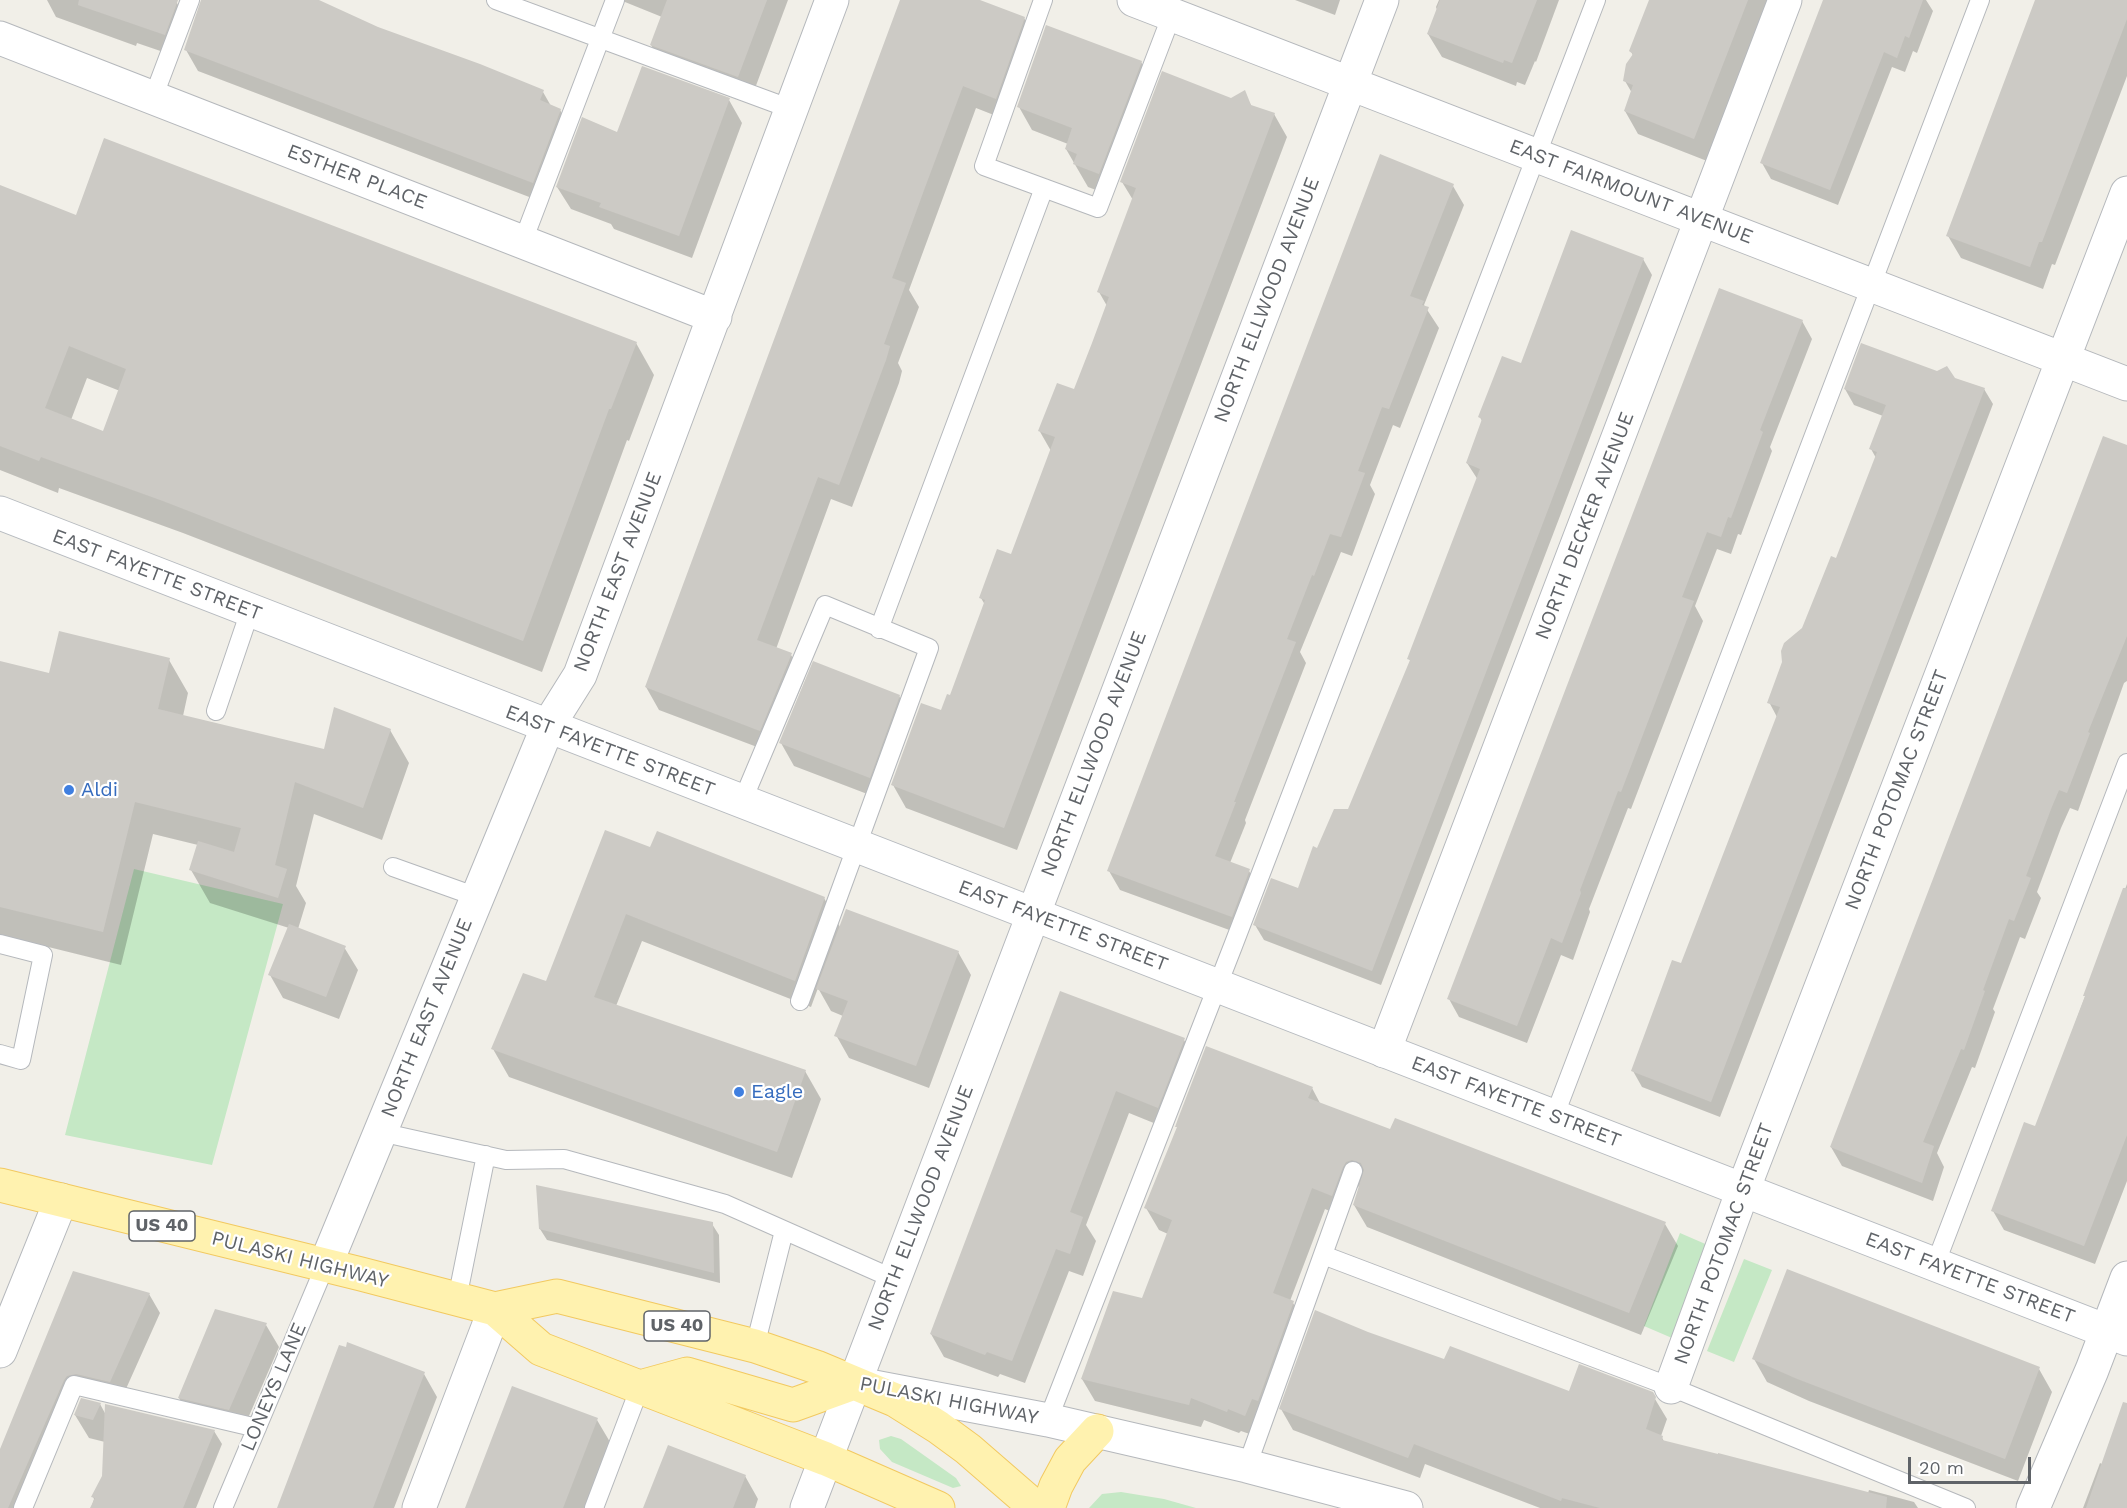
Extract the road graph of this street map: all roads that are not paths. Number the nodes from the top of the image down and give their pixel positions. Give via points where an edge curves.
1 (190, 0) edge
2 (496, 0) edge
3 (615, 0) edge
4 (832, 0) edge
5 (1043, 0) edge
6 (1134, 0) edge
7 (1382, 0) edge
8 (1596, 0) edge
9 (1785, 0) edge
10 (1980, 0) edge
11 (1175, 7) edge
12 (0, 38) edge
13 (600, 39) junction
14 (1350, 84) junction
15 (153, 98) junction
16 (791, 109) junction
17 (1535, 155) junction
18 (1044, 188) junction
19 (2127, 194) edge
20 (1701, 219) junction
21 (522, 241) junction
22 (1871, 284) junction
23 (715, 316) junction
24 (2063, 359) junction
25 (2127, 384) edge
26 (0, 513) edge
27 (250, 611) junction
28 (879, 629) junction
29 (216, 711) dead end
30 (548, 726) junction
31 (2127, 763) edge
32 (742, 802) junction
33 (858, 847) junction
34 (393, 867) dead end
35 (477, 897) junction
36 (1033, 915) junction
37 (0, 944) edge
38 (1217, 986) junction
39 (800, 1001) dead end
40 (1384, 1051) junction
41 (0, 1054) edge
42 (1554, 1117) junction
43 (380, 1132) junction
44 (486, 1155) junction
45 (1353, 1171) dead end
46 (0, 1185) edge
47 (1743, 1190) junction
48 (61, 1200) junction
49 (784, 1231) junction
50 (1323, 1256) junction
51 (1935, 1265) junction
52 (325, 1266) junction
53 (2127, 1278) edge
54 (894, 1279) junction
55 (457, 1299) junction
56 (495, 1309) junction
57 (2117, 1336) edge
58 (755, 1346) junction
59 (0, 1351) edge
60 (854, 1383) junction
61 (640, 1387) junction
62 (1671, 1387) junction
63 (1048, 1420) junction
64 (257, 1428) junction
65 (1097, 1431) junction
66 (826, 1459) junction
67 (1247, 1466) junction
68 (23, 1508) edge
69 (223, 1508) edge
70 (419, 1508) edge
71 (594, 1508) edge
72 (807, 1508) edge
73 (938, 1508) edge
74 (1036, 1508) edge
75 (1048, 1508) edge
76 (1406, 1508) edge
77 (1966, 1508) edge
78 (2033, 1508) edge

1 - 15 lane
2 - 13 lane
3 - 13 lane
4 - 16 street, NORTH EAST AVENUE
5 - 18 lane via 984,166
6 - 11 street, EAST FAIRMOUNT AVENUE
7 - 14 street, NORTH ELLWOOD AVENUE
8 - 17 lane
9 - 20 street, NORTH DECKER AVENUE
10 - 22 lane
11 - 14 street, EAST FAIRMOUNT AVENUE
11 - 18 lane via 1098,208
12 - 15 street, ESTHER PLACE
13 - 16 lane
13 - 21 lane
14 - 17 street, EAST FAIRMOUNT AVENUE
14 - 36 street, NORTH ELLWOOD AVENUE
15 - 21 street, ESTHER PLACE
16 - 23 street, NORTH EAST AVENUE
17 - 20 street, EAST FAIRMOUNT AVENUE
17 - 38 lane
18 - 28 lane
19 - 24 street, NORTH POTOMAC STREET
20 - 22 street, EAST FAIRMOUNT AVENUE
20 - 40 street, NORTH DECKER AVENUE
21 - 23 street, ESTHER PLACE
22 - 24 street, EAST FAIRMOUNT AVENUE
22 - 42 lane
23 - 30 street, NORTH EAST AVENUE via 580,675
24 - 25 street, EAST FAIRMOUNT AVENUE
24 - 47 street, NORTH POTOMAC STREET
26 - 27 street, EAST FAYETTE STREET
27 - 29 lane
27 - 30 street, EAST FAYETTE STREET
28 - 32 lane via 825,605
28 - 33 lane via 929,648
30 - 32 street, EAST FAYETTE STREET
30 - 35 street, NORTH EAST AVENUE
31 - 51 lane
32 - 33 street, EAST FAYETTE STREET
33 - 36 street, EAST FAYETTE STREET
33 - 39 lane
34 - 35 lane
35 - 43 street, NORTH EAST AVENUE
36 - 38 street, EAST FAYETTE STREET
36 - 54 street, NORTH ELLWOOD AVENUE
37 - 41 lane via 43,955 21,1060
38 - 40 street, EAST FAYETTE STREET
38 - 63 lane
40 - 42 street, EAST FAYETTE STREET
42 - 47 street, EAST FAYETTE STREET
43 - 44 lane
43 - 52 street, NORTH EAST AVENUE
44 - 49 lane via 506,1160 564,1159 725,1204
44 - 55 lane
45 - 50 lane
46 - 48 main road, PULASKI HIGHWAY / US 40
47 - 51 street, EAST FAYETTE STREET
47 - 62 street, NORTH POTOMAC STREET
48 - 52 main road, PULASKI HIGHWAY / US 40
48 - 59 street
49 - 54 lane
49 - 58 lane
50 - 62 lane
50 - 67 lane
51 - 57 street, EAST FAYETTE STREET
52 - 55 main road, PULASKI HIGHWAY / US 40
52 - 64 lane, LONEYS LANE
53 - 57 street
54 - 60 street, NORTH ELLWOOD AVENUE
55 - 56 main road, PULASKI HIGHWAY / US 40
56 - 58 main road, PULASKI HIGHWAY / US 40 via 557,1296
56 - 61 main road, PULASKI HIGHWAY / US 40 via 541,1349
56 - 70 street
57 - 78 street
58 - 60 main road, PULASKI HIGHWAY / US 40
60 - 61 main road via 793,1405 687,1374
60 - 63 street, PULASKI HIGHWAY
60 - 66 street, NORTH ELLWOOD AVENUE
60 - 74 main road, US 40 via 895,1400 938,1427
61 - 66 main road, PULASKI HIGHWAY / US 40
61 - 71 lane
62 - 77 lane
63 - 65 street, PULASKI HIGHWAY
64 - 68 lane via 74,1385
64 - 69 lane, LONEYS LANE
65 - 67 street, PULASKI HIGHWAY
65 - 75 main road via 1070,1460
66 - 72 street, NORTH ELLWOOD AVENUE
66 - 73 main road, US 40
67 - 76 street, PULASKI HIGHWAY

